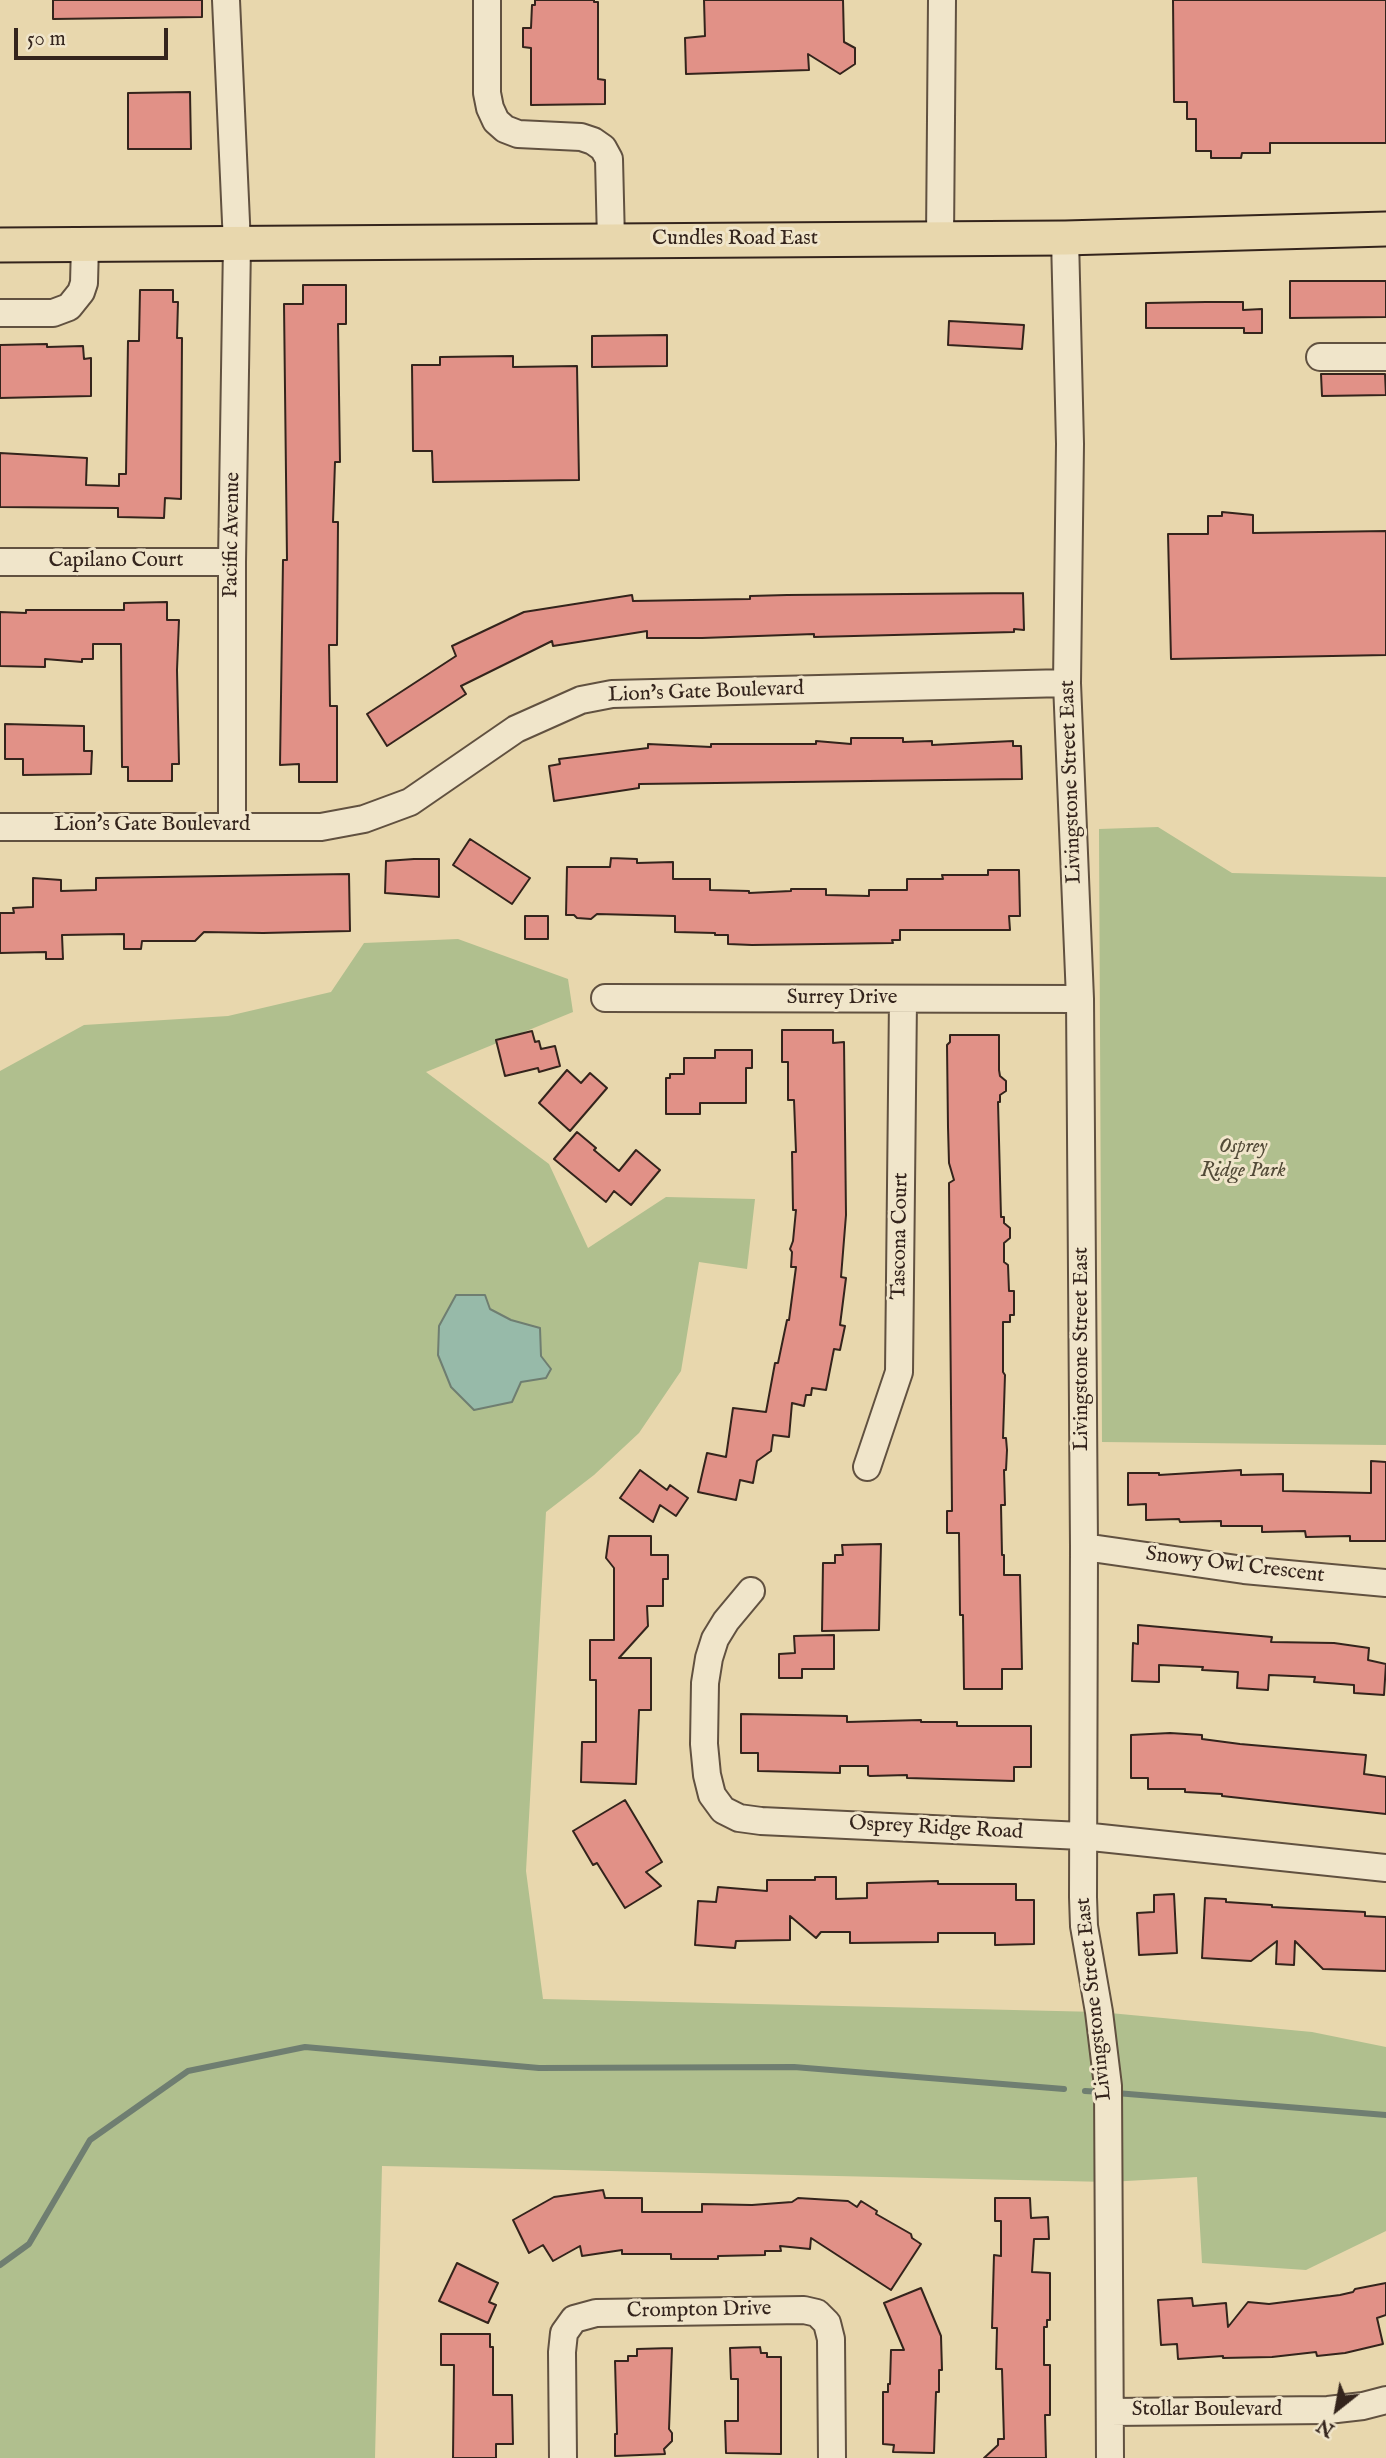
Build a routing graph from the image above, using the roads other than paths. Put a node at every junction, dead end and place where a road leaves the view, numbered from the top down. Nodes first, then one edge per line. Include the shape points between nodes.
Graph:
1 (226, 0) edge
2 (487, 0) edge
3 (943, 0) edge
4 (1386, 229) edge
5 (1065, 238) junction
6 (940, 239) junction
7 (611, 241) junction
8 (237, 244) junction
9 (0, 245) edge
10 (85, 245) junction
11 (0, 313) edge
12 (1386, 356) edge
13 (1320, 358) dead end
14 (0, 562) edge
15 (232, 562) junction
16 (1068, 682) junction
17 (232, 826) junction
18 (0, 827) edge
19 (605, 998) dead end
20 (903, 999) junction
21 (1080, 999) junction
22 (867, 1467) dead end
23 (1084, 1547) junction
24 (1386, 1583) edge
25 (751, 1591) dead end
26 (1082, 1836) junction
27 (1386, 1868) edge
28 (1386, 2400) edge
29 (1110, 2412) junction
30 (563, 2458) edge
31 (832, 2458) edge
32 (1111, 2458) edge

1 - 8 street, Pacific Avenue
2 - 7 street via 487,93 496,121 518,134 581,137 603,148 609,159
3 - 6 street
4 - 5 main road, Cundles Road East
5 - 6 main road, Cundles Road East
5 - 16 street, Livingstone Street East via 1070,444
6 - 7 main road, Cundles Road East
7 - 8 main road, Cundles Road East
8 - 10 main road, Cundles Road East
8 - 15 street, Pacific Avenue
9 - 10 main road, Cundles Road East
10 - 11 street via 83,283 69,307 53,313
12 - 13 street
14 - 15 street, Capilano Court
15 - 17 street, Pacific Avenue
16 - 17 street, Lion's Gate Boulevard via 612,694 581,700 516,729 410,802 364,819 321,827
16 - 21 street, Livingstone Street East
17 - 18 street, Lion's Gate Boulevard
19 - 20 street, Surrey Drive
20 - 21 street, Surrey Drive
20 - 22 street, Tascona Court via 899,1372
21 - 23 street, Livingstone Street East
23 - 24 street, Snowy Owl Crescent via 1244,1570
23 - 26 street, Livingstone Street East
25 - 26 street, Osprey Ridge Road via 715,1639 705,1683 706,1775 723,1810 761,1821
26 - 27 street, Osprey Ridge Road
26 - 29 street, Livingstone Street East via 1084,1926 1108,2086
28 - 29 street, Stollar Boulevard via 1328,2410
29 - 32 street, Livingstone Street East
30 - 31 street, Crompton Drive via 562,2352 564,2333 574,2319 596,2313 804,2310 817,2313 827,2323 831,2339

